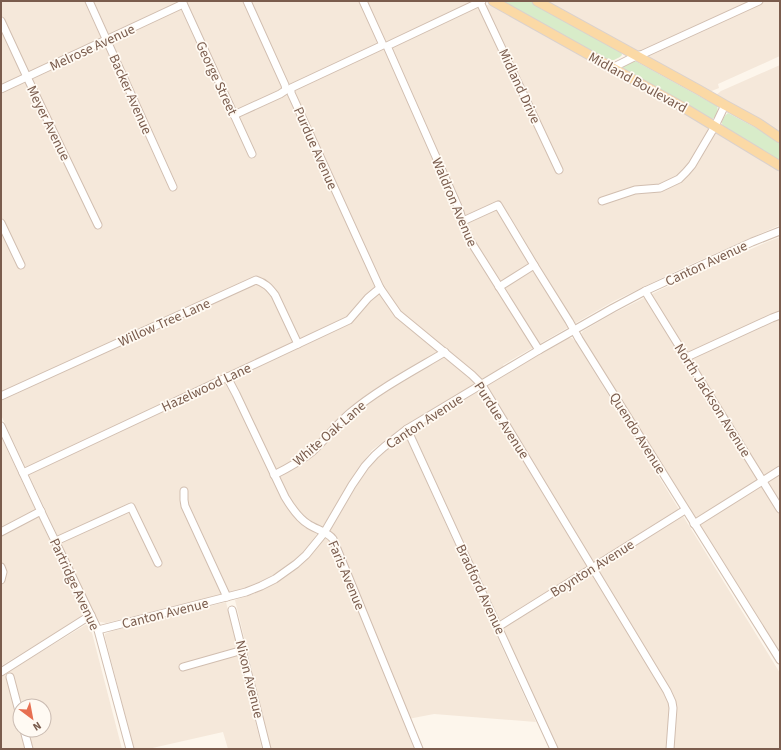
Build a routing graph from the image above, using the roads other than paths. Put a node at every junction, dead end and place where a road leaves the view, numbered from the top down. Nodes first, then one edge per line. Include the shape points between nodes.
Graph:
1 (89, 1) edge
2 (247, 1) edge
3 (363, 1) edge
4 (481, 1) edge
5 (493, 1) edge
6 (537, 1) edge
7 (759, 1) edge
8 (182, 2) edge
9 (1, 21) edge
10 (107, 40) junction
11 (386, 46) junction
12 (636, 56) junction
13 (612, 68) junction
14 (27, 77) junction
15 (1, 89) edge
16 (289, 89) junction
17 (725, 105) junction
18 (234, 116) junction
19 (715, 126) junction
20 (780, 138) edge
21 (252, 154) dead end
22 (780, 166) edge
23 (559, 170) dead end
24 (173, 187) dead end
25 (602, 201) dead end
26 (463, 221) junction
27 (1, 223) edge
28 (98, 225) dead end
29 (780, 231) edge
30 (21, 265) dead end
31 (534, 265) junction
32 (499, 287) junction
33 (380, 288) junction
34 (644, 291) junction
35 (780, 315) edge
36 (574, 330) junction
37 (298, 344) junction
38 (539, 350) junction
39 (445, 352) junction
40 (686, 357) junction
41 (227, 377) junction
42 (482, 385) junction
43 (1, 396) edge
44 (1, 426) edge
45 (407, 429) junction
46 (780, 470) edge
47 (23, 473) junction
48 (274, 475) junction
49 (762, 480) junction
50 (184, 491) dead end
51 (780, 509) edge
52 (685, 510) junction
53 (41, 511) junction
54 (694, 524) junction
55 (1, 532) edge
56 (324, 532) junction
57 (56, 541) junction
58 (158, 563) dead end
59 (1, 567) edge
60 (593, 568) junction
61 (1, 580) edge
62 (227, 597) junction
63 (232, 610) dead end
64 (91, 615) junction
65 (498, 627) junction
66 (98, 630) junction
67 (243, 650) junction
68 (780, 660) edge
69 (183, 667) dead end
70 (1, 672) edge
71 (10, 676) dead end
72 (16, 698) edge
73 (26, 738) edge
74 (29, 749) edge
75 (130, 749) edge
76 (267, 749) edge
77 (419, 749) edge
78 (554, 749) edge
79 (670, 749) edge

1 - 10 street, Backer Avenue
2 - 16 street, Purdue Avenue
3 - 11 street, Waldron Avenue
4 - 11 street
4 - 23 street, Midland Drive
5 - 13 main road, Midland Boulevard
6 - 12 main road, Midland Boulevard
7 - 12 street
8 - 10 street, Melrose Avenue
8 - 18 street, George Street
9 - 14 street, Meyer Avenue
10 - 14 street, Melrose Avenue
10 - 24 street, Backer Avenue
11 - 16 street
11 - 26 street, Waldron Avenue
12 - 13 street
12 - 17 main road, Midland Boulevard
13 - 19 main road, Midland Boulevard
14 - 15 street, Melrose Avenue
14 - 28 street, Meyer Avenue
16 - 18 street
16 - 33 street, Purdue Avenue
17 - 19 street
17 - 20 main road, Midland Boulevard
18 - 21 street, George Street
19 - 22 main road, Midland Boulevard
19 - 25 street via 692,165 679,179 660,188 635,190
26 - 31 street, Quendo Avenue via 498,205
26 - 32 street, Waldron Avenue via 471,242
27 - 30 street
29 - 34 street, Canton Avenue
31 - 32 street
31 - 36 street, Quendo Avenue
32 - 38 street, Waldron Avenue
33 - 37 street, Hazelwood Lane via 349,320
33 - 39 street, Purdue Avenue via 398,314
34 - 36 street, Canton Avenue
34 - 40 street, North Jackson Avenue
35 - 40 street
36 - 38 street, Canton Avenue
36 - 52 street, Quendo Avenue
37 - 41 street, Hazelwood Lane
37 - 43 street, Willow Tree Lane via 275,294 264,283 256,280
38 - 42 street, Canton Avenue
39 - 42 street, Purdue Avenue
39 - 48 street, White Oak Lane via 362,403 298,463
40 - 49 street, North Jackson Avenue
41 - 47 street, Hazelwood Lane
41 - 48 street, Faris Avenue
42 - 45 street, Canton Avenue
42 - 60 street, Purdue Avenue
44 - 47 street, Partridge Avenue
45 - 56 street, Canton Avenue via 365,466
45 - 65 street, Bradford Avenue
46 - 49 street
47 - 53 street, Partridge Avenue
48 - 56 street, Faris Avenue via 300,518
49 - 51 street, North Jackson Avenue
49 - 54 street
50 - 62 street via 185,506
52 - 54 street, Quendo Avenue
52 - 60 street, Boynton Avenue
53 - 55 street
53 - 57 street, Partridge Avenue
54 - 68 street, Quendo Avenue
56 - 62 street, Canton Avenue via 306,555 274,579 246,592
56 - 77 street, Faris Avenue via 333,539
57 - 58 street via 131,507
57 - 64 street, Partridge Avenue
59 - 61 street
60 - 65 street, Boynton Avenue
60 - 79 street, Purdue Avenue via 670,697
62 - 66 street, Canton Avenue
63 - 67 street, Nixon Avenue
64 - 66 street, Partridge Avenue
64 - 70 street
65 - 78 street, Bradford Avenue
66 - 75 street, Partridge Avenue
67 - 69 street
67 - 76 street, Nixon Avenue
71 - 72 street
73 - 74 street

